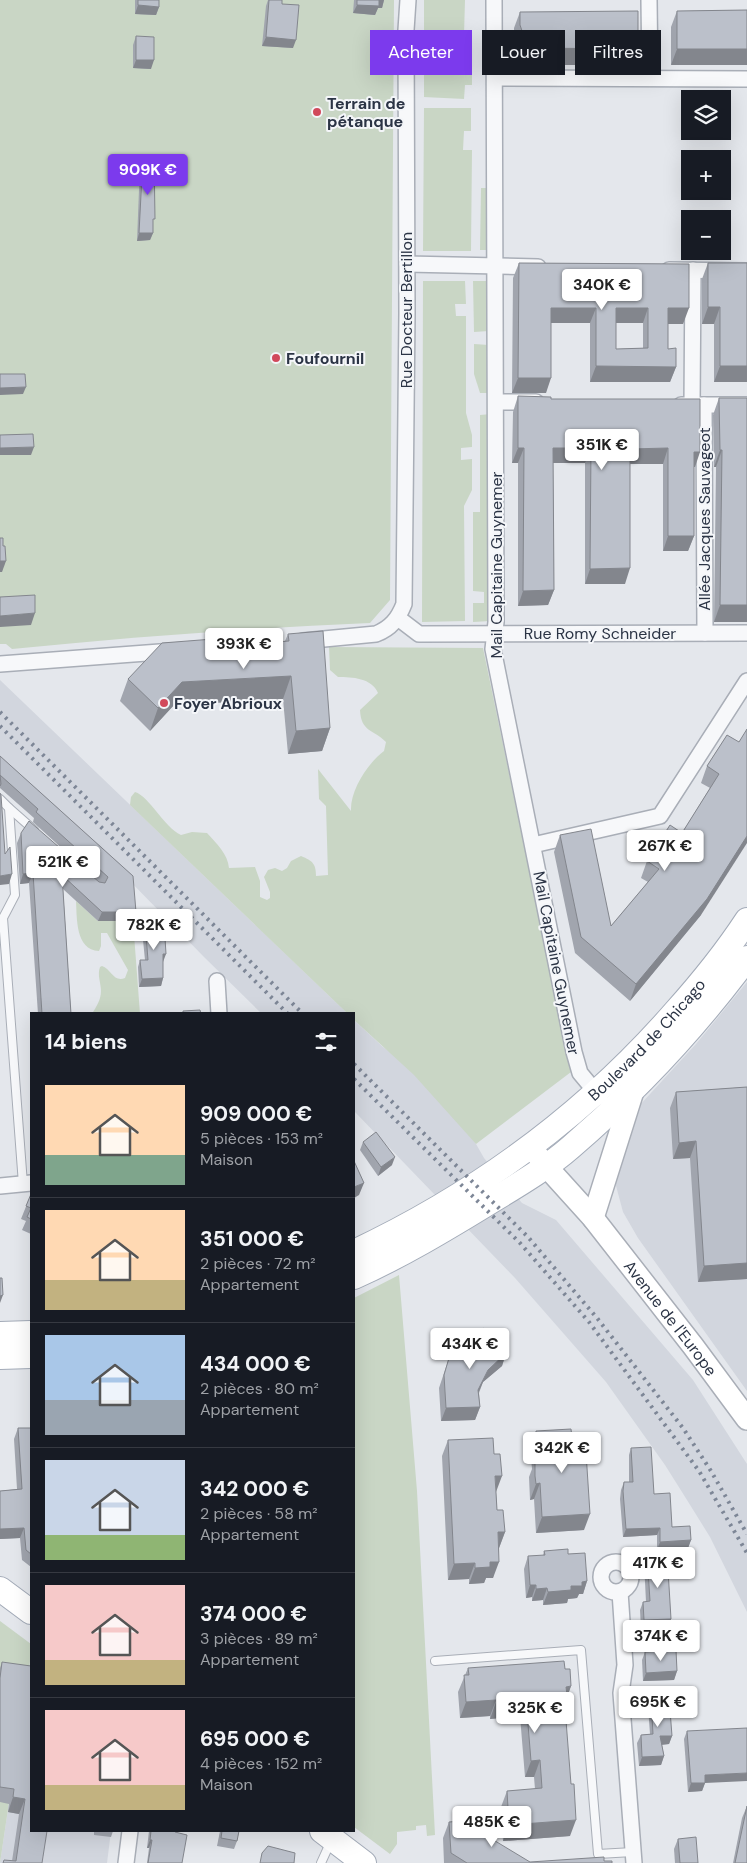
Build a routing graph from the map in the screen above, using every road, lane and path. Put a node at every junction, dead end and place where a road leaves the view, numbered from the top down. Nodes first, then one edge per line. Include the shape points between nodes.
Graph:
1 (408, 0) edge
2 (494, 0) edge
3 (649, 0) edge
4 (495, 78) junction
5 (650, 78) junction
6 (747, 79) edge
7 (407, 264) junction
8 (495, 266) junction
9 (554, 267) edge
10 (653, 269) edge
11 (692, 270) junction
12 (747, 271) edge
13 (496, 402) junction
14 (555, 403) edge
15 (662, 404) edge
16 (698, 405) junction
17 (747, 405) edge
18 (398, 618) junction
19 (704, 633) junction
20 (747, 633) edge
21 (495, 634) junction
22 (289, 642) edge
23 (186, 650) edge
24 (0, 664) edge
25 (747, 681) edge
26 (0, 799) edge
27 (9, 808) junction
28 (44, 838) edge
29 (533, 845) junction
30 (747, 920) edge
31 (747, 958) edge
32 (217, 981) dead end
33 (219, 1012) edge
34 (634, 1088) junction
35 (604, 1101) junction
36 (531, 1147) junction
37 (546, 1166) junction
38 (27, 1184) edge
39 (0, 1186) edge
40 (592, 1218) junction
41 (355, 1251) edge
42 (355, 1276) edge
43 (30, 1333) edge
44 (0, 1334) edge
45 (30, 1356) edge
46 (0, 1358) edge
47 (747, 1419) edge
48 (0, 1589) edge
49 (620, 1592) dead end
50 (30, 1611) edge
51 (435, 1661) dead end
52 (130, 1832) edge
53 (327, 1835) edge
54 (634, 1857) edge
55 (126, 1863) edge
56 (321, 1863) edge
57 (364, 1863) edge

1 - 7 street, Rue Docteur Bertillon
2 - 4 street, Mail Capitaine Guynemer
3 - 5 street
4 - 5 street
4 - 8 street, Mail Capitaine Guynemer
5 - 6 street
7 - 8 street
7 - 18 street, Rue Docteur Bertillon via 405,595
8 - 9 street
8 - 13 street, Mail Capitaine Guynemer
10 - 11 street
11 - 12 street
11 - 16 street, Allée Jacques Sauvageot
13 - 14 street
13 - 21 street, Mail Capitaine Guynemer
15 - 16 street
16 - 17 street
16 - 19 street, Allée Jacques Sauvageot
18 - 21 street, Rue Romy Schneider via 419,634
18 - 22 street via 386,630 376,634
19 - 20 street, Rue Romy Schneider
19 - 21 street, Rue Romy Schneider
21 - 29 street, Mail Capitaine Guynemer via 493,649
23 - 24 street
25 - 29 street via 660,816
26 - 27 lane
27 - 28 lane
27 - 38 lane via 15,895 3,918
29 - 35 street, Mail Capitaine Guynemer via 574,1052 580,1073
30 - 35 main road, Boulevard de Chicago via 696,989 642,1049
31 - 34 main road, Boulevard de Chicago via 698,1020
32 - 33 street
34 - 35 main road, Boulevard de Chicago
34 - 40 main road
35 - 36 main road, Boulevard de Chicago
35 - 37 main road, Boulevard de Chicago via 571,1147
36 - 37 main road, Avenue de l'Europe
36 - 41 main road, Boulevard de Chicago via 433,1212
37 - 40 main road, Avenue de l'Europe
37 - 42 main road, Boulevard de Chicago via 439,1234
38 - 39 street
40 - 47 main road, Avenue de l'Europe
43 - 44 main road
45 - 46 main road
48 - 50 main road
49 - 54 street via 625,1664 621,1693
51 - 54 lane via 581,1650 598,1854
52 - 55 street
53 - 56 lane
53 - 57 main road

